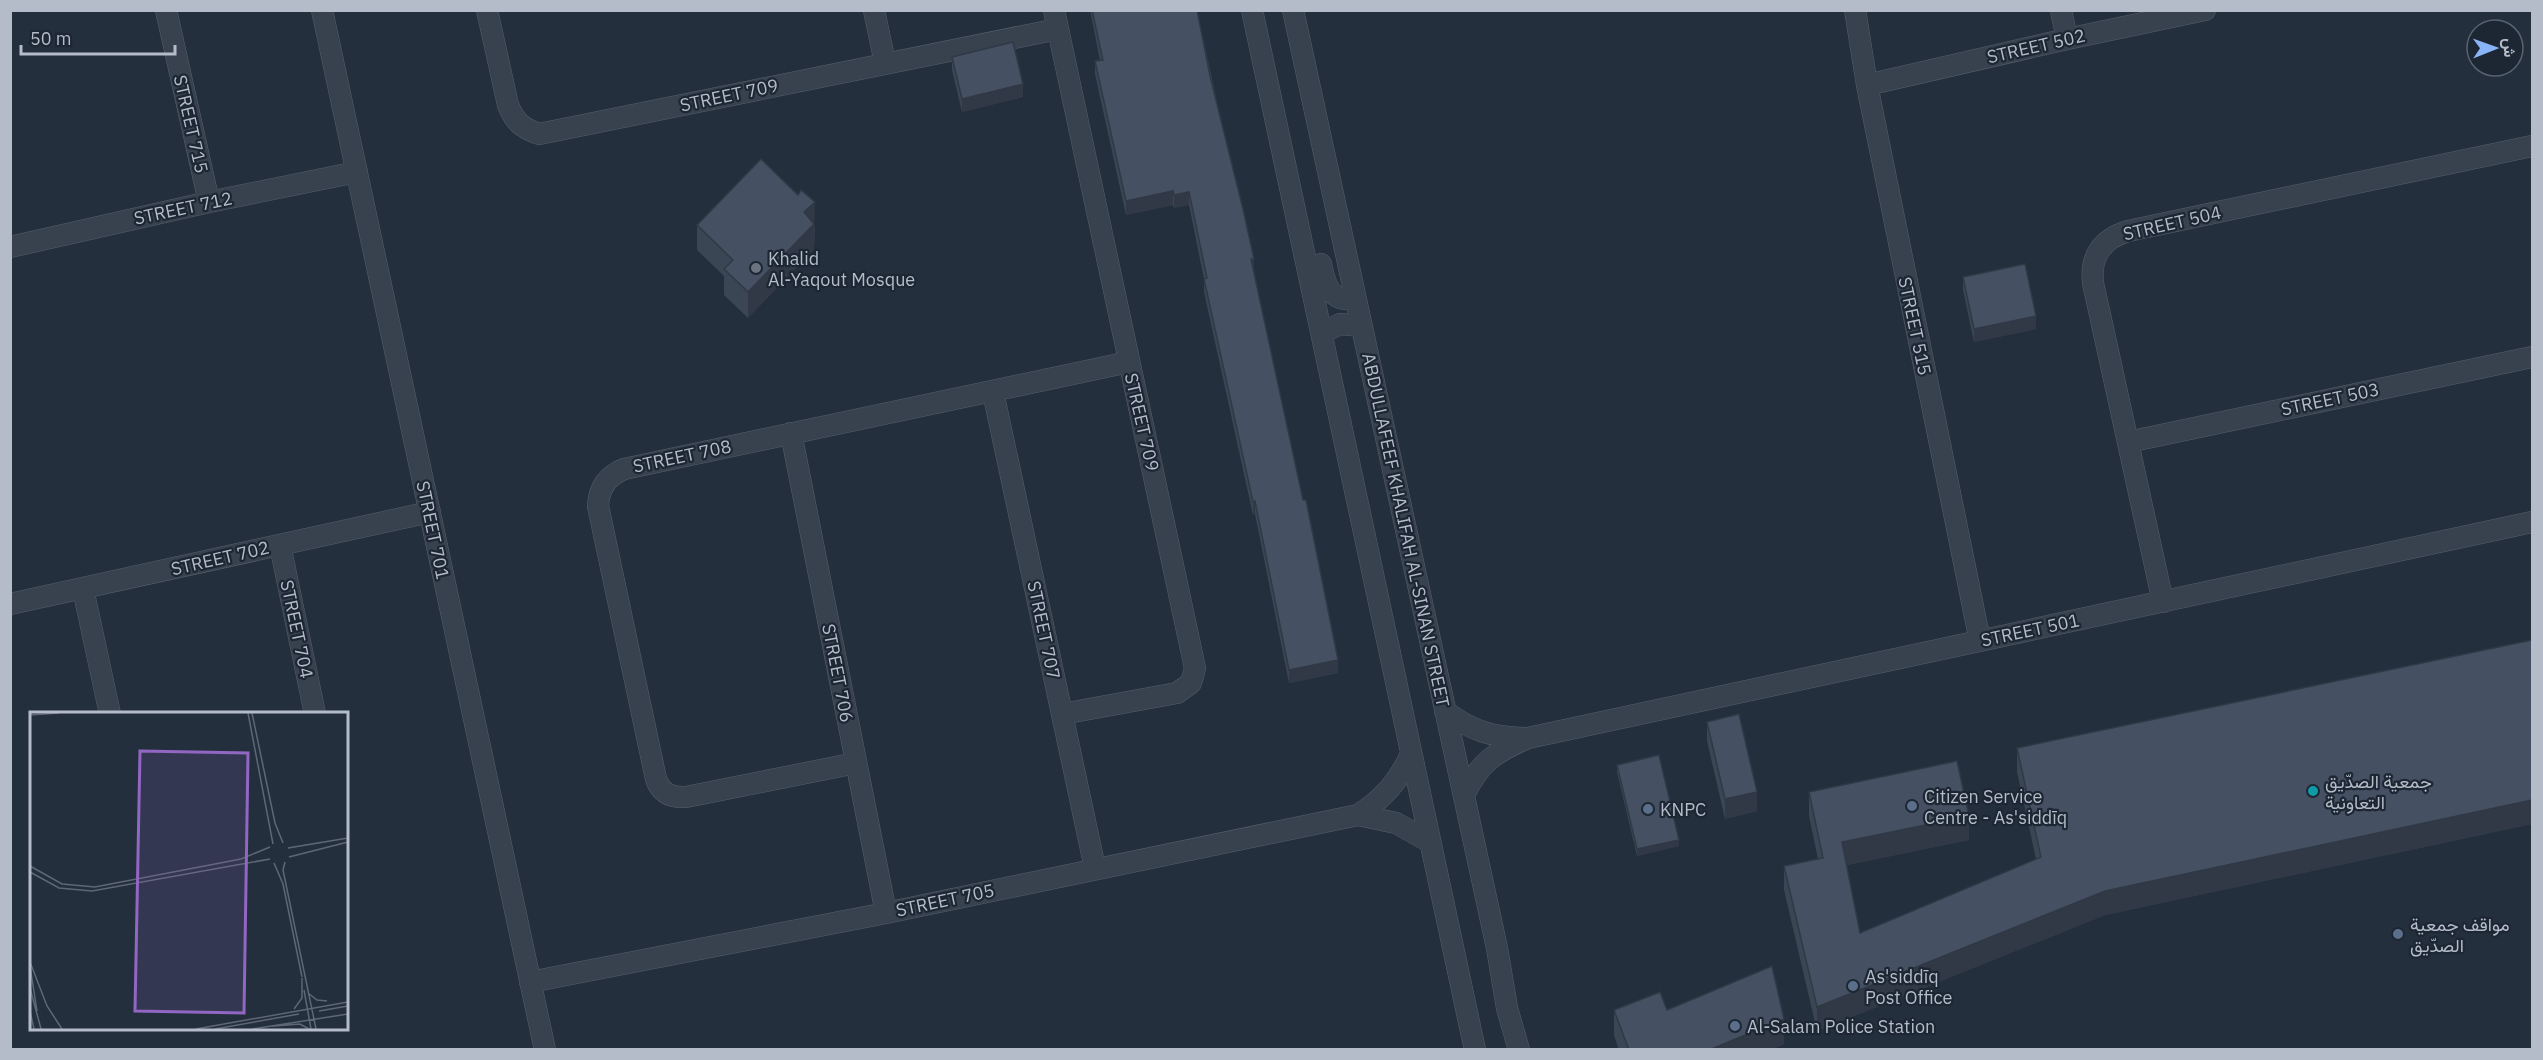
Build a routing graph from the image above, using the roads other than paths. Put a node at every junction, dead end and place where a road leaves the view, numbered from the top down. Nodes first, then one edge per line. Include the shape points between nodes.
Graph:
1 (166, 10) edge
2 (322, 10) edge
3 (487, 10) edge
4 (874, 10) edge
5 (1252, 10) edge
6 (1293, 10) edge
7 (1855, 10) edge
8 (2061, 10) edge
9 (2205, 10) edge
10 (1056, 20) edge
11 (2067, 39) junction
12 (885, 63) junction
13 (1867, 85) junction
14 (1279, 133) junction
15 (2532, 146) edge
16 (357, 172) junction
17 (209, 202) junction
18 (10, 247) edge
19 (1355, 299) junction
20 (1361, 326) junction
21 (1322, 333) junction
22 (2532, 357) edge
23 (1129, 362) junction
24 (993, 392) junction
25 (791, 433) junction
26 (2128, 442) junction
27 (429, 512) junction
28 (2532, 522) edge
29 (280, 545) junction
30 (83, 589) junction
31 (2163, 602) junction
32 (10, 603) edge
33 (1980, 641) junction
34 (1445, 711) junction
35 (110, 712) edge
36 (315, 712) edge
37 (1062, 714) junction
38 (1528, 738) junction
39 (1411, 754) junction
40 (856, 763) junction
41 (1464, 795) junction
42 (1358, 815) junction
43 (1430, 842) junction
44 (1095, 868) junction
45 (886, 913) junction
46 (530, 982) junction
47 (545, 1050) edge
48 (1475, 1050) edge
49 (1519, 1050) edge

1 - 17 street, STREET 715
2 - 16 street, STREET 701
3 - 12 street, STREET 709 via 511,112 525,129 539,134
4 - 12 street
5 - 14 street
6 - 19 street, ABDULLAFEEF KHALIFAH AL-SINAN STREET
7 - 13 street, STREET 515
8 - 11 street
9 - 11 street, STREET 502
10 - 12 street, STREET 709
10 - 23 street, STREET 709
11 - 13 street, STREET 502
13 - 33 street, STREET 515
14 - 19 street via 1303,182 1326,287 1335,297
14 - 21 street
15 - 26 street, STREET 504 via 2128,231 2106,241 2093,260 2093,283
16 - 17 street, STREET 712
16 - 27 street, STREET 701
17 - 18 street, STREET 712
19 - 20 street, ABDULLAFEEF KHALIFAH AL-SINAN STREET
20 - 21 street via 1340,324
20 - 34 street, ABDULLAFEEF KHALIFAH AL-SINAN STREET
21 - 39 street
22 - 26 street, STREET 503
23 - 24 street, STREET 708
23 - 37 street, STREET 709 via 1195,660 1194,676 1177,693
24 - 25 street, STREET 708
24 - 37 street, STREET 707
25 - 40 street, STREET 706
25 - 40 street, STREET 708 via 617,472 601,490 600,514 656,779 662,790 673,797 686,797
26 - 31 street, STREET 504
27 - 29 street, STREET 702
27 - 46 street, STREET 701
28 - 31 street, STREET 501
29 - 30 street, STREET 702
29 - 36 street, STREET 704
30 - 32 street, STREET 702
30 - 35 street
31 - 33 street, STREET 501
33 - 38 street, STREET 501
34 - 38 street, STREET 501 via 1482,733
34 - 41 street, ABDULLAFEEF KHALIFAH AL-SINAN STREET
37 - 44 street, STREET 707
38 - 41 street, STREET 501 via 1499,751 1483,764
39 - 42 street, STREET 705 via 1390,789
39 - 43 street
40 - 45 street, STREET 706
41 - 49 street, ABDULLAFEEF KHALIFAH AL-SINAN STREET
42 - 43 street, STREET 705 via 1396,822
42 - 44 street, STREET 705
43 - 48 street
44 - 45 street, STREET 705
45 - 46 street, STREET 705
46 - 47 street, STREET 701

